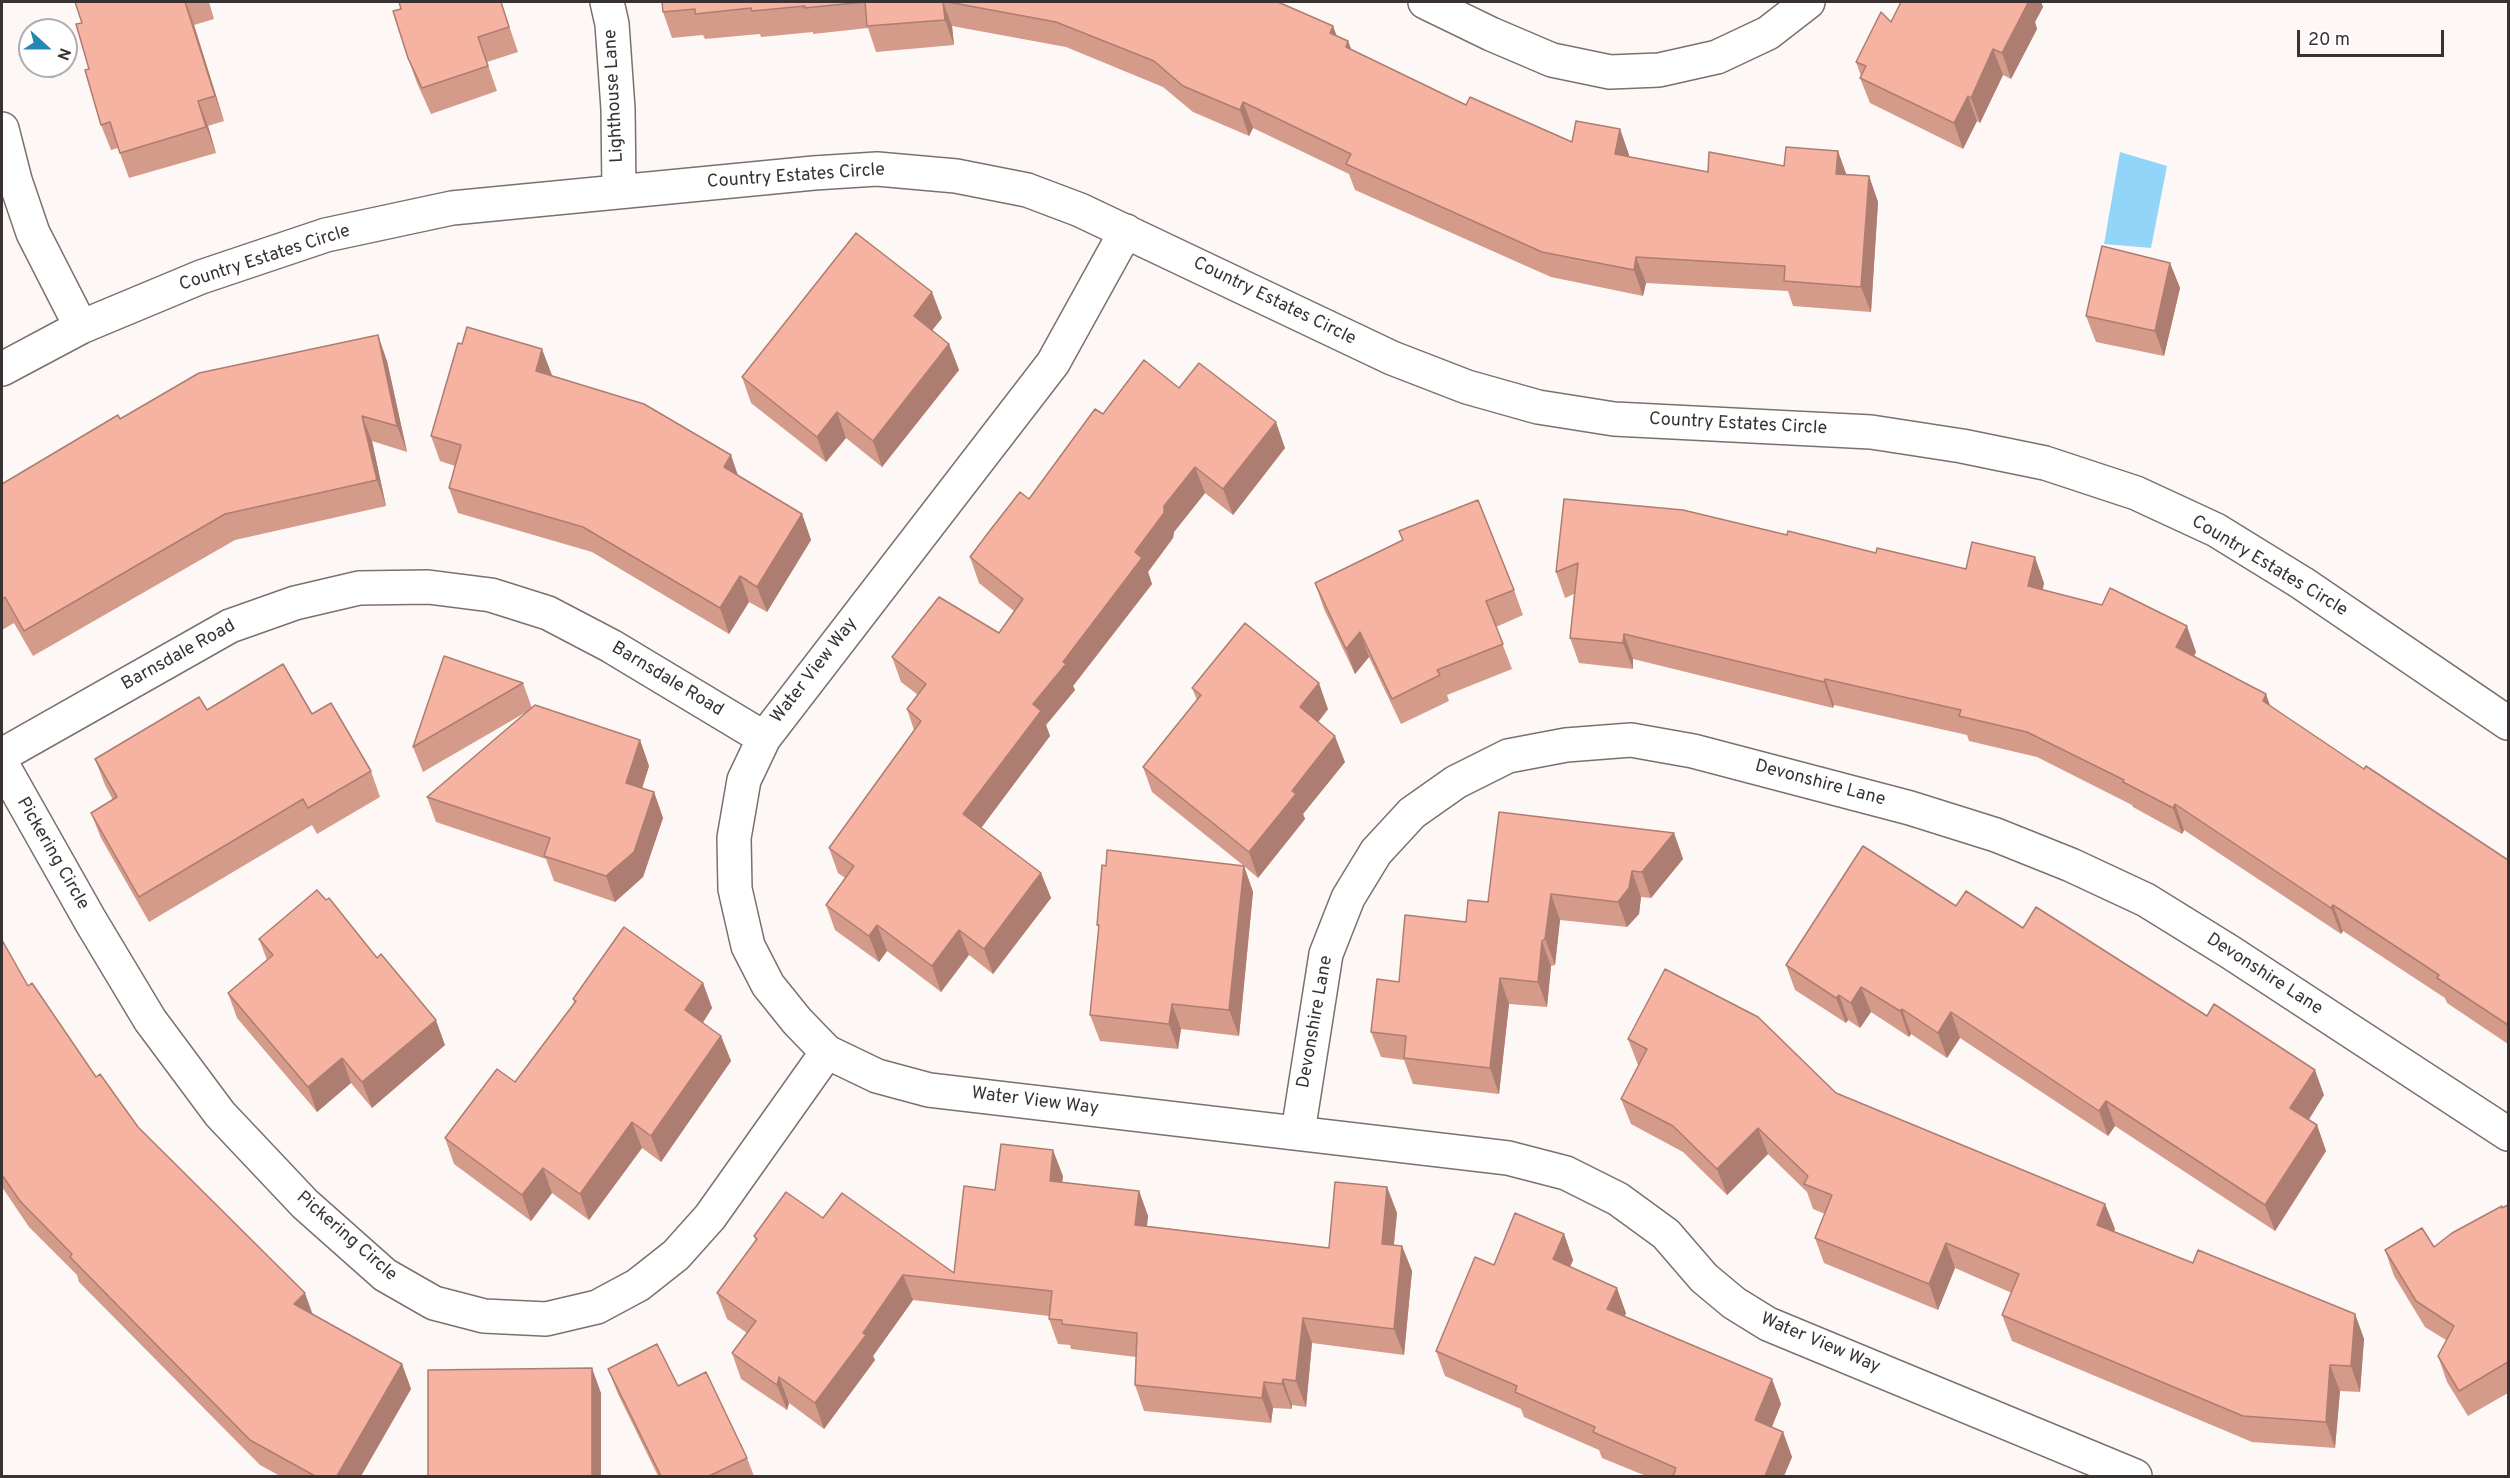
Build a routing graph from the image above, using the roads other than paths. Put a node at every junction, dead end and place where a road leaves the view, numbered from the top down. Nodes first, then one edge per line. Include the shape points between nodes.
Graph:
1 (607, 2) edge
2 (1425, 2) edge
3 (1808, 2) edge
4 (2, 129) edge
5 (620, 191) junction
6 (1126, 231) junction
7 (81, 327) junction
8 (2, 369) edge
9 (2508, 723) edge
10 (764, 738) junction
11 (2, 755) edge
12 (2, 764) edge
13 (827, 1052) junction
14 (1298, 1132) junction
15 (2508, 1134) edge
16 (2135, 1476) edge

1 - 5 street, Lighthouse Lane via 612,24
2 - 3 street via 1552,60 1610,72 1659,70 1717,57 1768,33
4 - 7 street via 33,233
5 - 6 street, Country Estates Circle via 878,169 956,176 1027,190
5 - 7 street, Country Estates Circle via 452,207 326,235 201,277
6 - 9 street, Country Estates Circle via 1392,358 1467,387 1538,406 1614,419 1871,432 2045,463 2136,493 2216,530
6 - 10 street, Water View Way via 1053,363
7 - 8 street, Country Estates Circle
10 - 11 street, Barnsdale Road via 548,613 491,595 428,586 359,588 295,603 230,626
10 - 13 street, Water View Way via 744,780 734,838 735,889 748,946 768,985
12 - 13 street, Pickering Circle via 150,1020 220,1114 305,1204 385,1275 434,1303 484,1316 546,1319 597,1307 638,1285 676,1255 710,1216
13 - 14 street, Water View Way via 877,1076 929,1090
14 - 15 street, Devonshire Lane via 1326,954 1348,898 1376,852 1412,813 1456,782 1508,756 1566,745 1631,740 1694,751 1910,808 1996,835 2071,865 2146,900
14 - 16 street, Water View Way via 1508,1158 1566,1173 1618,1199 1666,1234 1704,1278 1768,1324

